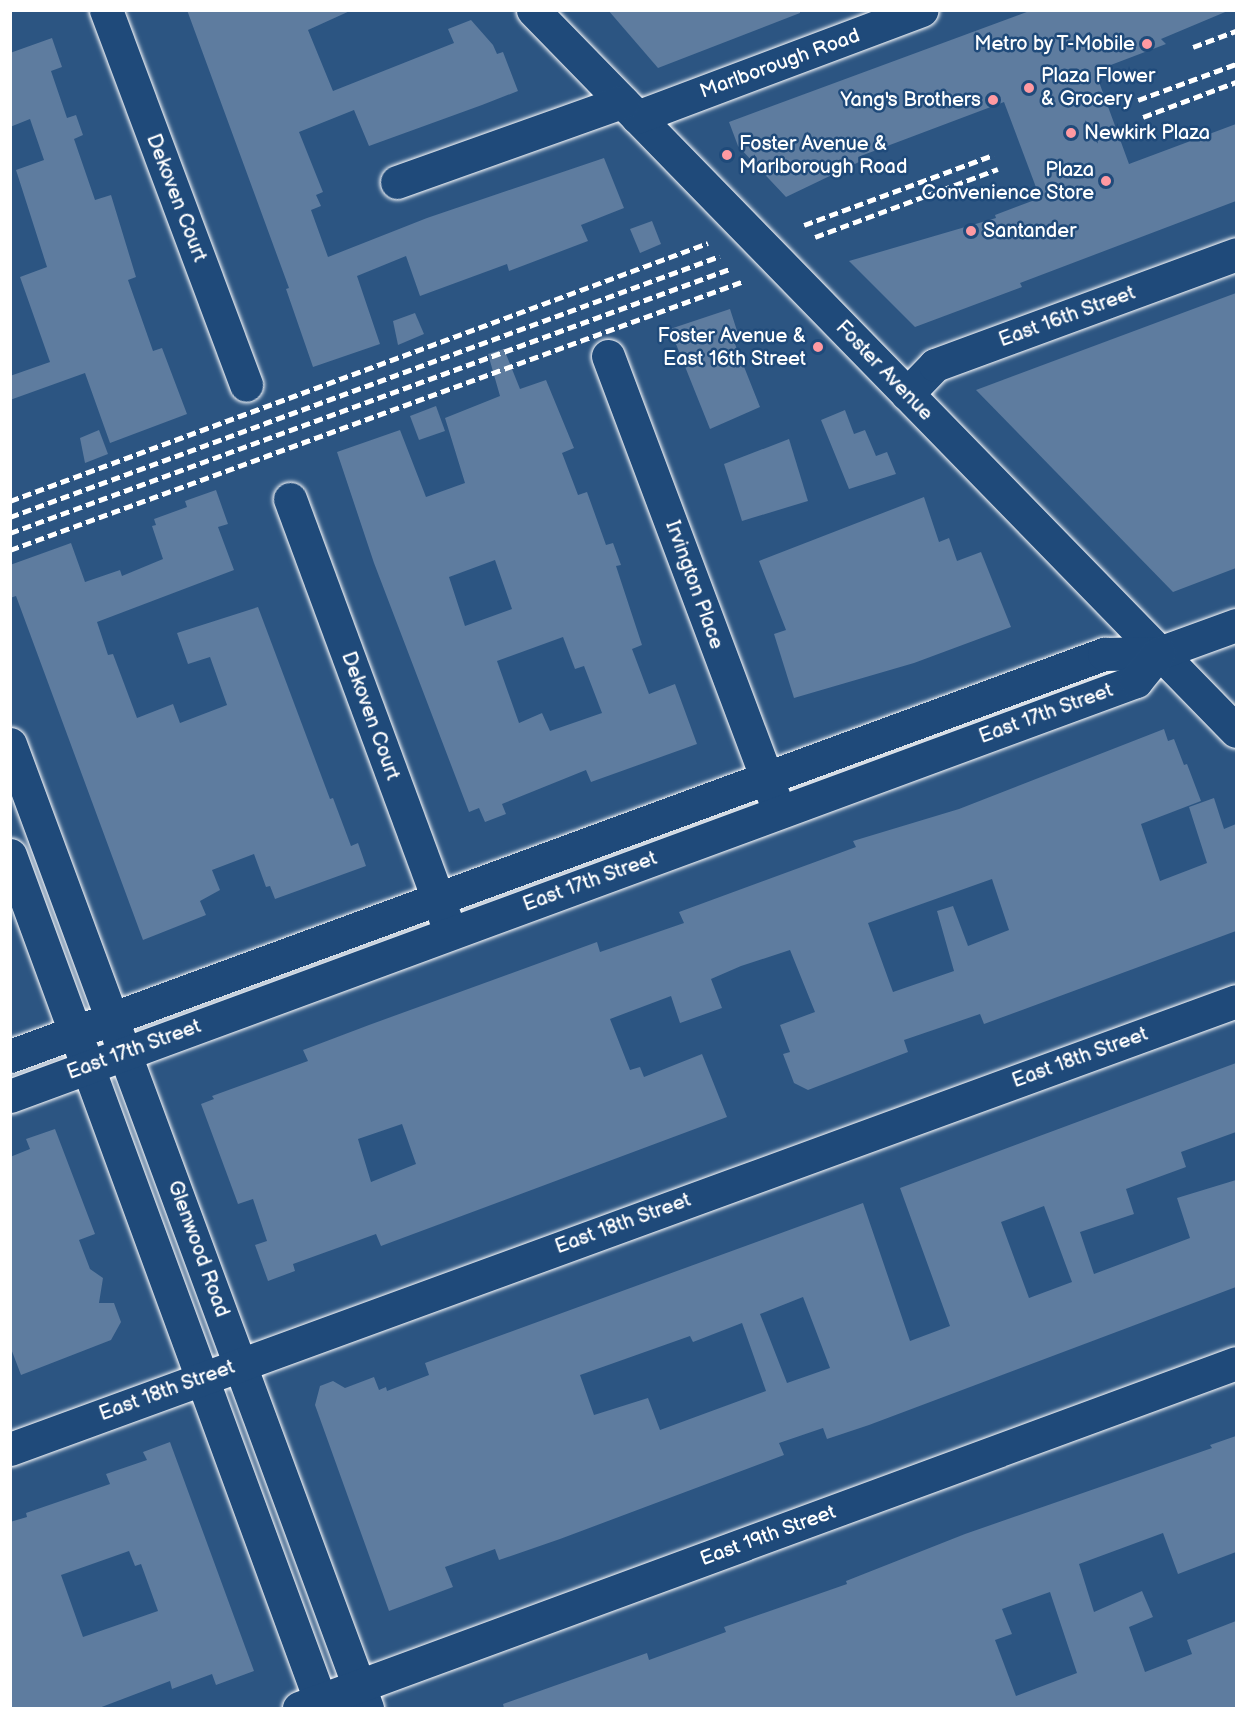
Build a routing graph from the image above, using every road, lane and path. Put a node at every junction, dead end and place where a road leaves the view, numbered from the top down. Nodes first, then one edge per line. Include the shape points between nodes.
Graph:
1 (106, 10) edge
2 (533, 10) edge
3 (922, 10) edge
4 (629, 109) junction
5 (398, 182) dead end
6 (1236, 254) edge
7 (608, 356) dead end
8 (246, 385) dead end
9 (907, 394) junction
10 (290, 499) dead end
11 (1236, 625) edge
12 (1159, 653) junction
13 (1236, 731) edge
14 (10, 744) edge
15 (766, 778) junction
16 (19, 793) edge
17 (779, 813) junction
18 (10, 855) edge
19 (437, 899) junction
20 (450, 933) junction
21 (1236, 1001) edge
22 (113, 1019) junction
23 (77, 1032) junction
24 (126, 1053) junction
25 (10, 1056) edge
26 (89, 1067) junction
27 (10, 1096) edge
28 (1236, 1363) edge
29 (240, 1364) junction
30 (203, 1378) junction
31 (10, 1449) edge
32 (363, 1697) edge
33 (314, 1706) edge

1 - 8 street, Dekoven Court
2 - 4 street, Foster Avenue
3 - 4 street, Marlborough Road
4 - 5 street, Marlborough Road
4 - 9 street, Foster Avenue
6 - 9 street, East 16th Street via 936,365
7 - 15 street, Irvington Place
9 - 12 street, Foster Avenue
10 - 19 street, Dekoven Court
11 - 12 street, East 17th Street
12 - 13 street, Foster Avenue
12 - 15 street, East 17th Street via 1104,654
12 - 17 street, East 17th Street via 1136,681
14 - 16 street, Glenwood Road
15 - 17 street, Irvington Place
15 - 19 street, East 17th Street
16 - 22 street, Glenwood Road
17 - 20 street, East 17th Street
18 - 23 street, Glenwood Road
19 - 20 street, Dekoven Court
19 - 22 street, East 17th Street
20 - 24 street, East 17th Street
21 - 29 street, East 18th Street
22 - 23 street, East 17th Street
22 - 24 street, Glenwood Road
23 - 25 street, East 17th Street
23 - 26 street, Glenwood Road
24 - 26 street, East 17th Street
24 - 29 street, Glenwood Road
26 - 27 street, East 17th Street
26 - 30 street, Glenwood Road
28 - 32 street, East 19th Street
29 - 30 street, East 18th Street
29 - 32 street, Glenwood Road
30 - 31 street, East 18th Street
30 - 33 street, Glenwood Road
32 - 33 street, East 19th Street

